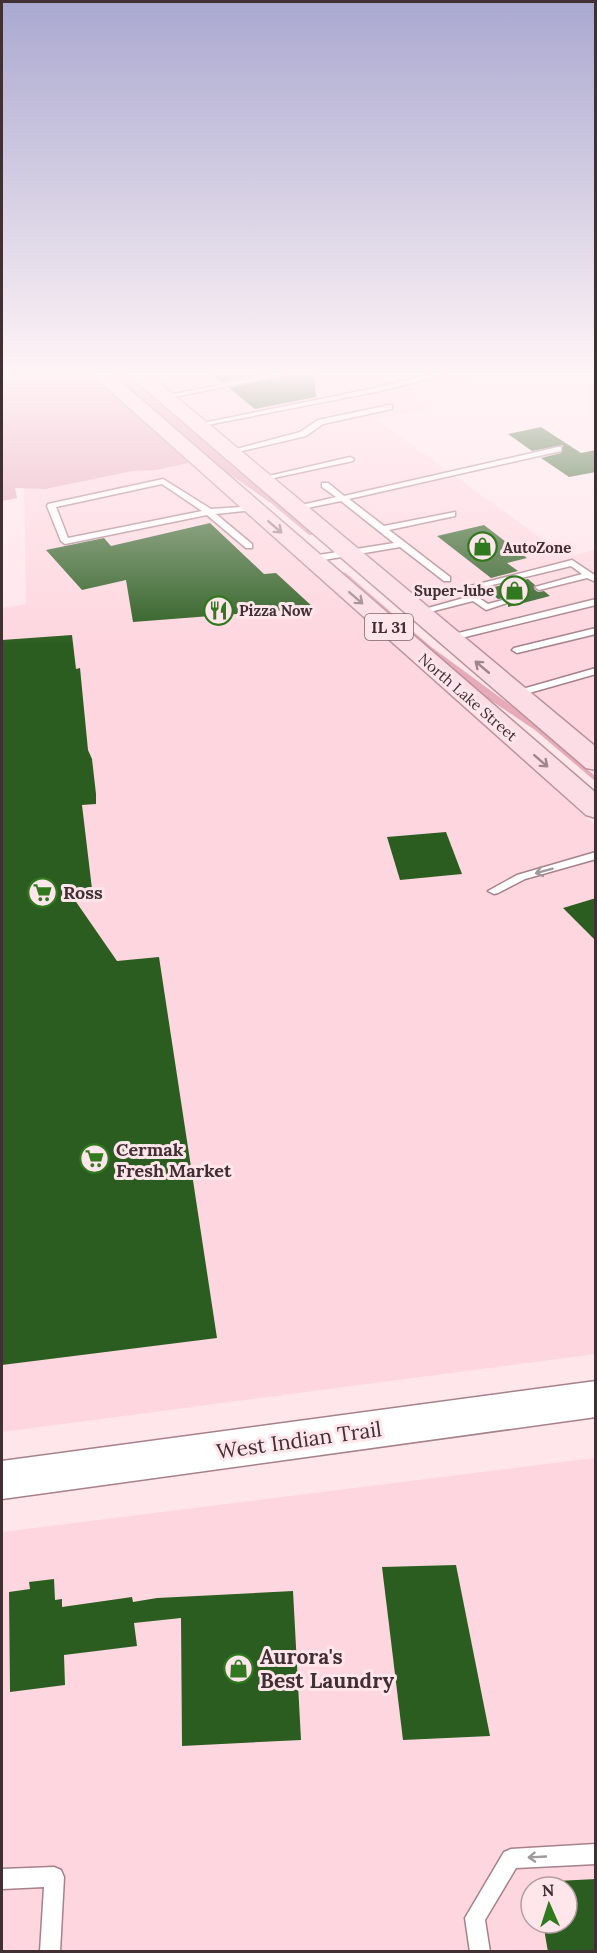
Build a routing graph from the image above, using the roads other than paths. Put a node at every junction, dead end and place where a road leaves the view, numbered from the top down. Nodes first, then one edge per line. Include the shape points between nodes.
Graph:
1 (201, 462) edge
2 (241, 462) edge
3 (336, 462) edge
4 (502, 462) edge
5 (260, 479) junction
6 (325, 485) dead end
7 (344, 499) junction
8 (253, 508) junction
9 (296, 509) junction
10 (209, 512) junction
11 (452, 514) dead end
12 (382, 529) junction
13 (402, 544) junction
14 (249, 546) dead end
15 (348, 553) junction
16 (312, 559) junction
17 (593, 578) edge
18 (447, 579) dead end
19 (543, 590) dead end
20 (477, 600) junction
21 (500, 600) dead end
22 (596, 602) edge
23 (418, 612) junction
24 (596, 631) edge
25 (449, 638) junction
26 (517, 650) dead end
27 (596, 671) edge
28 (515, 694) junction
29 (596, 762) edge
30 (596, 809) edge
31 (596, 855) edge
32 (494, 891) dead end
33 (596, 1399) edge
34 (2, 1480) edge
35 (596, 1854) edge
36 (2, 1879) edge
37 (50, 1952) edge
38 (480, 1952) edge

1 - 8 main road, North Lake Street / IL 31
2 - 5 main road, North Lake Street
3 - 5 lane
4 - 7 lane
5 - 9 main road, North Lake Street
6 - 7 lane
7 - 9 lane
7 - 12 lane
8 - 10 lane
8 -> 16 main road, North Lake Street / IL 31
9 - 15 main road, North Lake Street
10 - 10 lane via 163,482 51,506 65,541
10 - 14 lane
11 - 12 lane
12 - 13 lane
13 - 15 lane
13 - 18 lane
15 - 16 lane
15 - 23 main road, North Lake Street
16 -> 30 main road, North Lake Street / IL 31
17 - 19 lane
17 - 20 lane via 572,563 463,589
20 - 21 lane via 486,607
20 - 23 lane
22 - 25 lane
23 - 25 main road, North Lake Street
24 - 26 lane
28 -> 25 main road, North Lake Street
27 - 28 lane
28 - 29 main road, North Lake Street
31 -> 32 lane via 521,877
33 - 34 main road, West Indian Trail
35 -> 38 lane via 511,1859 475,1918
36 - 37 lane via 54,1877

